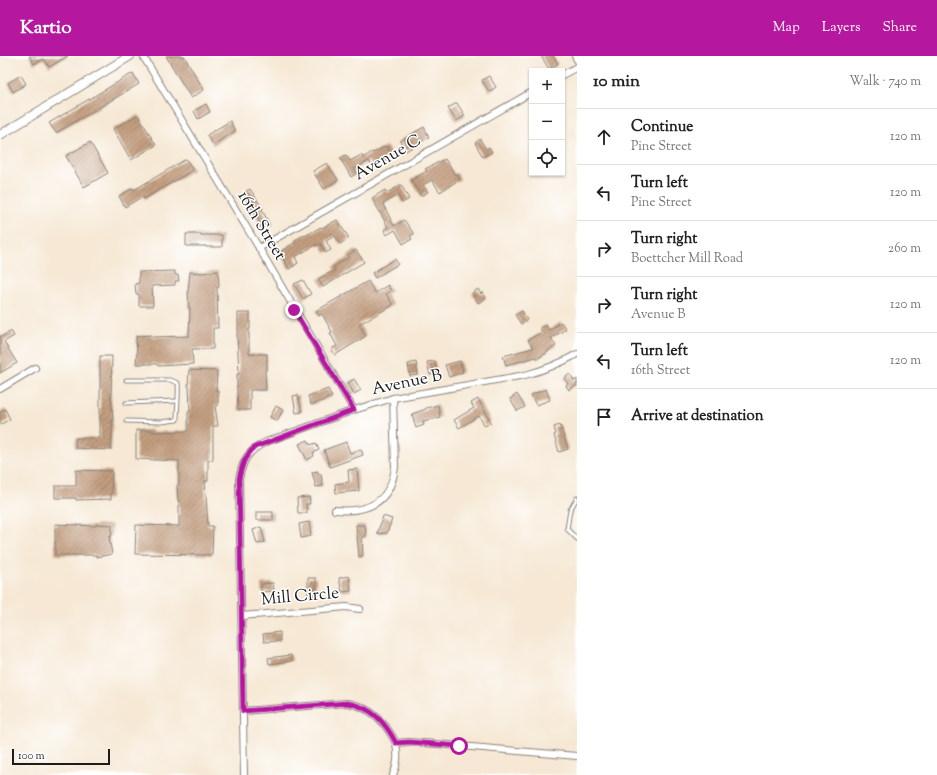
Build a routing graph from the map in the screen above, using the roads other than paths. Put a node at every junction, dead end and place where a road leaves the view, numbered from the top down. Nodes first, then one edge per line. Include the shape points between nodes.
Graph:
1 (130, 56) edge
2 (143, 56) edge
3 (575, 56) edge
4 (577, 60) edge
5 (577, 67) edge
6 (565, 73) edge
7 (529, 94) edge
8 (0, 135) edge
9 (259, 248) junction
10 (577, 354) edge
11 (35, 368) dead end
12 (126, 380) dead end
13 (0, 389) edge
14 (393, 398) junction
15 (177, 401) junction
16 (126, 402) dead end
17 (354, 410) junction
18 (126, 421) dead end
19 (577, 498) edge
20 (335, 510) dead end
21 (577, 539) edge
22 (360, 609) dead end
23 (242, 616) junction
24 (243, 711) junction
25 (396, 743) junction
26 (577, 756) edge
27 (244, 775) edge
28 (393, 775) edge

1 - 8 street
2 - 9 street, 16th Street
3 - 4 street
5 - 6 street
7 - 9 street, Avenue C
9 - 17 street, 16th Street
10 - 14 street, Avenue B via 562,363 525,375
11 - 13 street
12 - 15 lane via 170,380 178,383
14 - 17 street, Avenue B
14 - 20 street via 395,467 390,487 381,498 367,508 356,511
15 - 16 lane
15 - 18 lane via 176,420
17 - 23 street, Avenue B via 266,442 248,454 239,479
19 - 21 lane via 570,510 567,529
22 - 23 street, Mill Circle via 346,607
23 - 24 street
24 - 25 street via 347,703 359,705 381,721
24 - 27 street
25 - 26 street
25 - 28 street via 398,756

